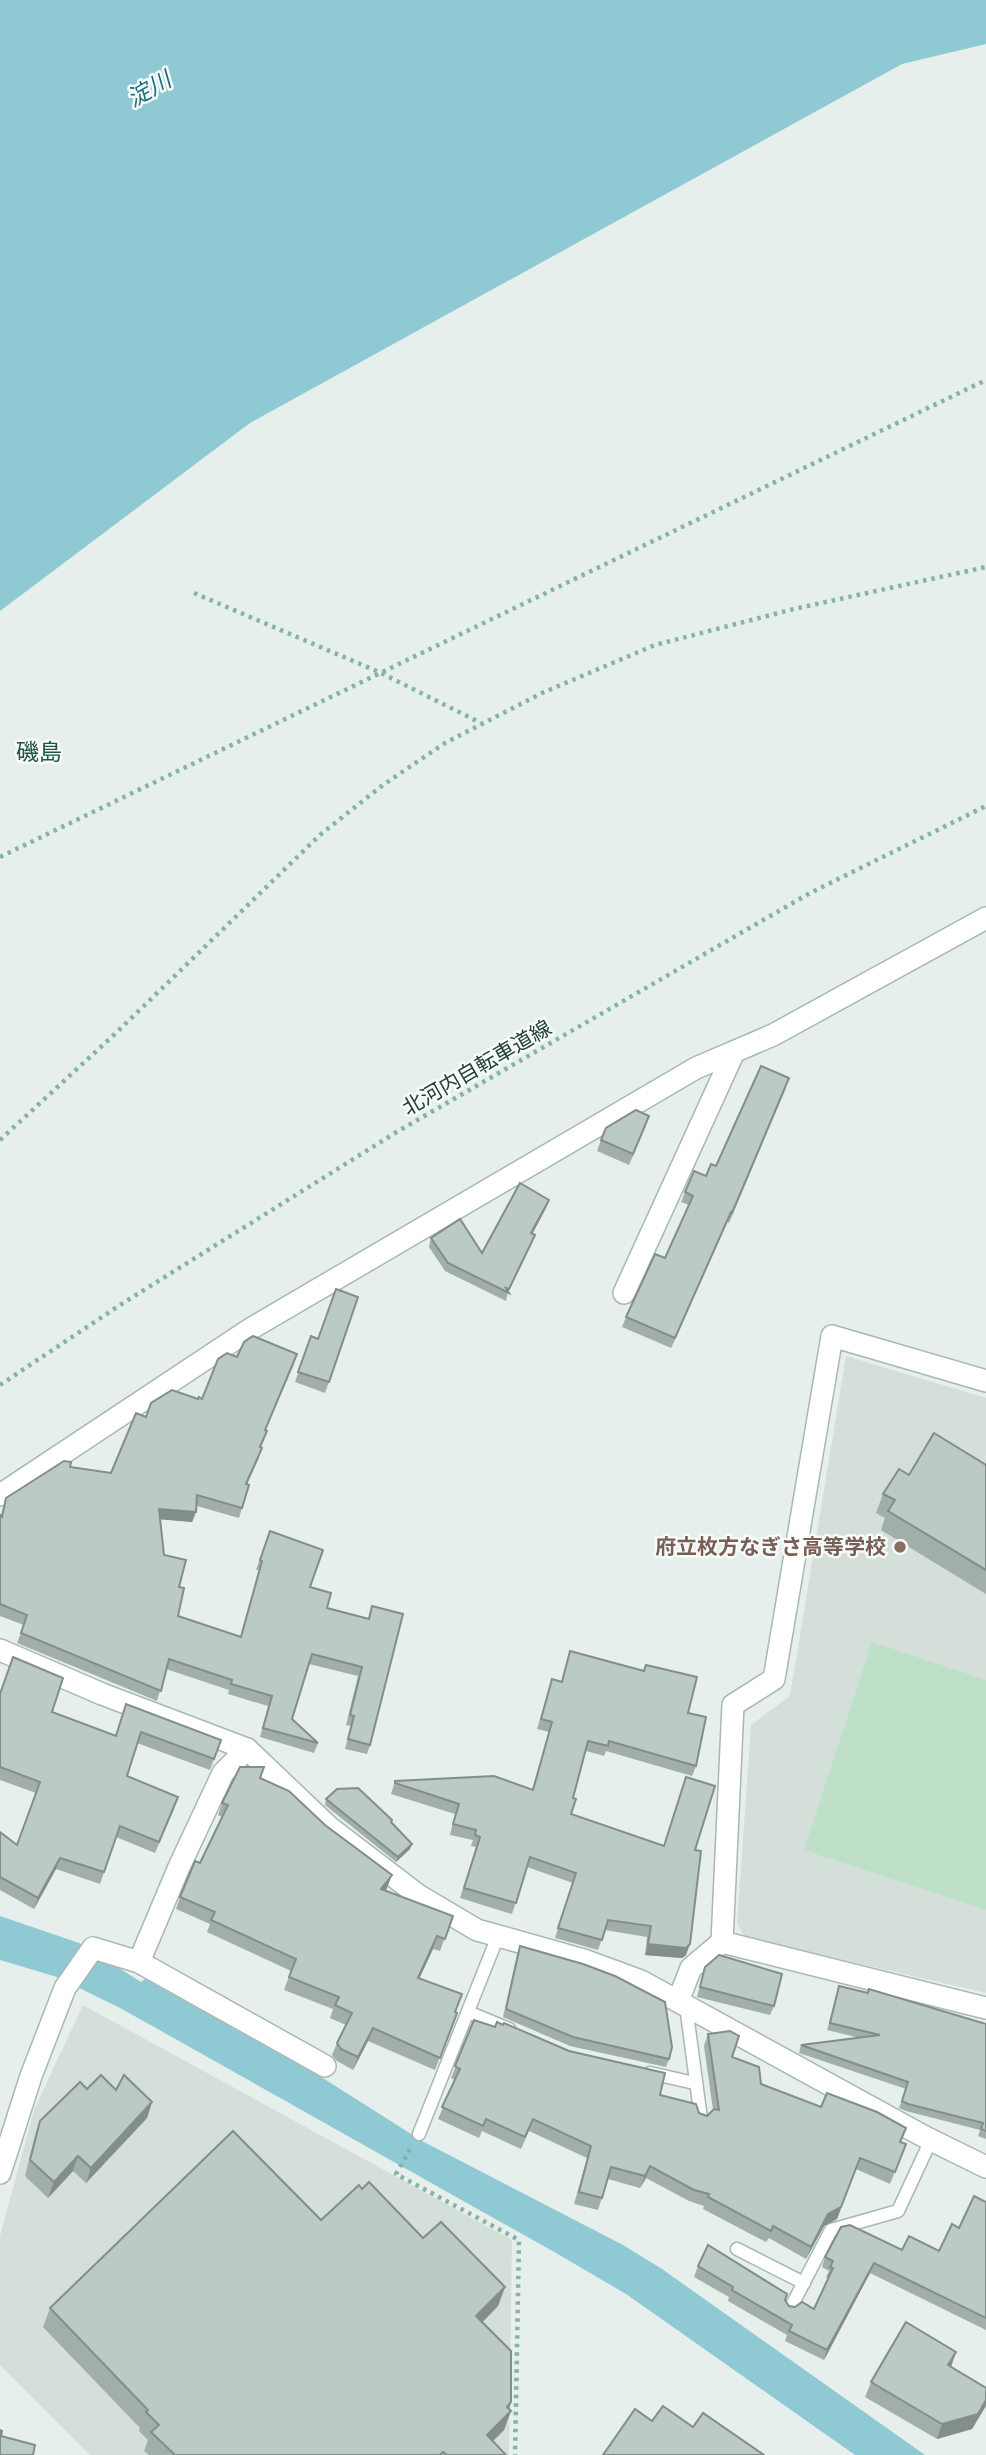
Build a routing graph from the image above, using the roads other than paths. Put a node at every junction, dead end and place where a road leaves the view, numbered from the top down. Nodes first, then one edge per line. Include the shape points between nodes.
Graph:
1 (986, 918) edge
2 (734, 1052) junction
3 (624, 1293) dead end
4 (986, 1381) edge
5 (0, 1495) edge
6 (0, 1650) edge
7 (247, 1749) junction
8 (498, 1936) junction
9 (722, 1942) junction
10 (139, 1962) junction
11 (682, 2004) junction
12 (986, 2008) edge
13 (468, 2012) junction
14 (517, 2033) edge
15 (325, 2066) dead end
16 (640, 2071) edge
17 (696, 2082) junction
18 (701, 2119) edge
19 (419, 2134) road end
20 (931, 2140) junction
21 (986, 2167) edge
22 (0, 2173) edge
23 (737, 2249) dead end
24 (804, 2283) junction
25 (790, 2309) edge

1 - 2 street
2 - 3 street
2 - 5 street via 696,1069 252,1328
4 - 9 street via 832,1336 775,1679 733,1705
6 - 7 street
7 - 8 street via 329,1826 418,1895 477,1930
7 - 10 street via 223,1773
8 - 11 street via 618,1972
8 - 13 lane
9 - 11 street via 691,1968
9 - 12 street
10 - 15 street
10 - 22 street via 93,1948 65,1988
11 - 17 lane
11 - 20 street
13 - 14 lane
13 - 19 lane
16 - 17 lane
17 - 18 lane
20 - 21 street
20 - 24 lane via 898,2211 831,2230
23 - 24 lane
24 - 25 lane

